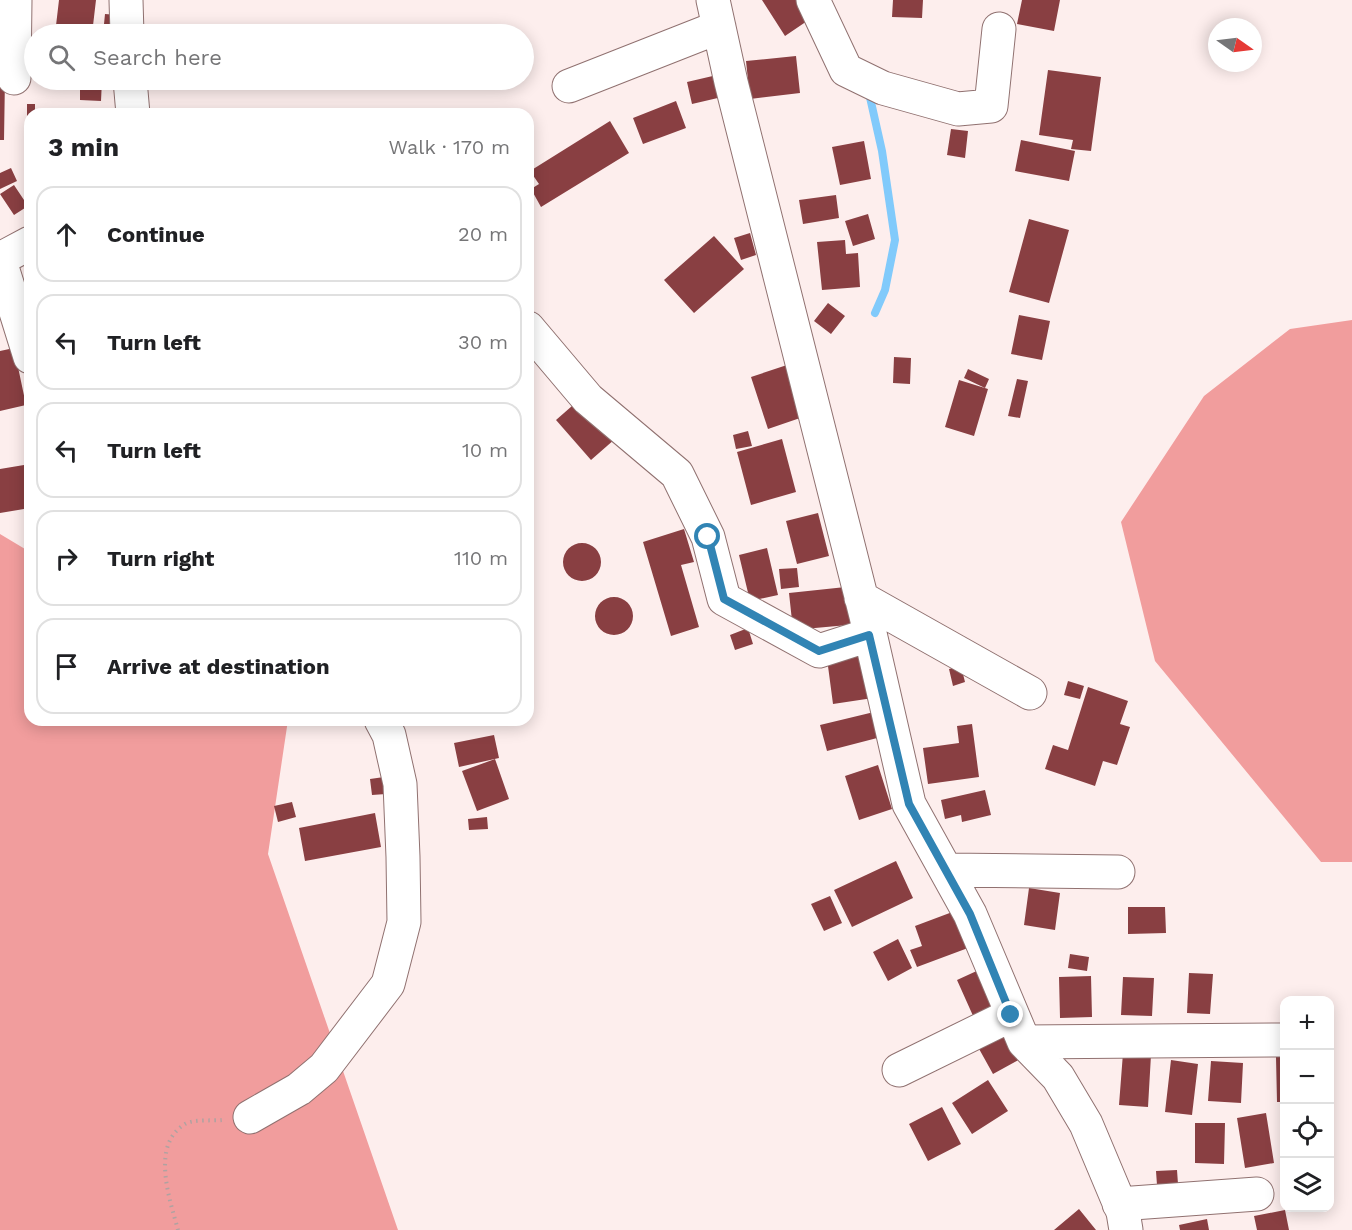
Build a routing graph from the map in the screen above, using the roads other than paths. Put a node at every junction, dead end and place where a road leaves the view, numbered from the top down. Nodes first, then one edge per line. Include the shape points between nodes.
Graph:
1 (15, 0) edge
2 (126, 0) edge
3 (813, 0) edge
4 (716, 14) edge
5 (127, 24) edge
6 (999, 29) dead end
7 (14, 78) dead end
8 (569, 86) dead end
9 (131, 90) edge
10 (132, 108) edge
11 (24, 246) edge
12 (0, 260) edge
13 (534, 335) edge
14 (24, 338) edge
15 (861, 598) junction
16 (869, 635) junction
17 (1030, 693) dead end
18 (384, 726) edge
19 (946, 870) junction
20 (1118, 872) dead end
21 (1018, 1029) junction
22 (1280, 1040) edge
23 (899, 1070) dead end
24 (250, 1117) road end
25 (1257, 1194) dead end
26 (1123, 1217) edge

1 - 7 street
2 - 5 street
3 - 6 street via 846,70 884,88 958,109 991,106
4 - 8 street
4 - 15 street
9 - 10 street
11 - 12 street
12 - 14 street
13 - 16 street via 588,399 677,474 708,537 724,599 819,651
15 - 16 street
15 - 17 street
16 - 19 street via 909,804
18 - 24 street via 400,784 404,922 388,984 324,1068 299,1089
19 - 20 street
19 - 21 street via 970,914
21 - 22 street
21 - 23 street
21 - 26 street via 1058,1077 1086,1124
25 - 26 street

